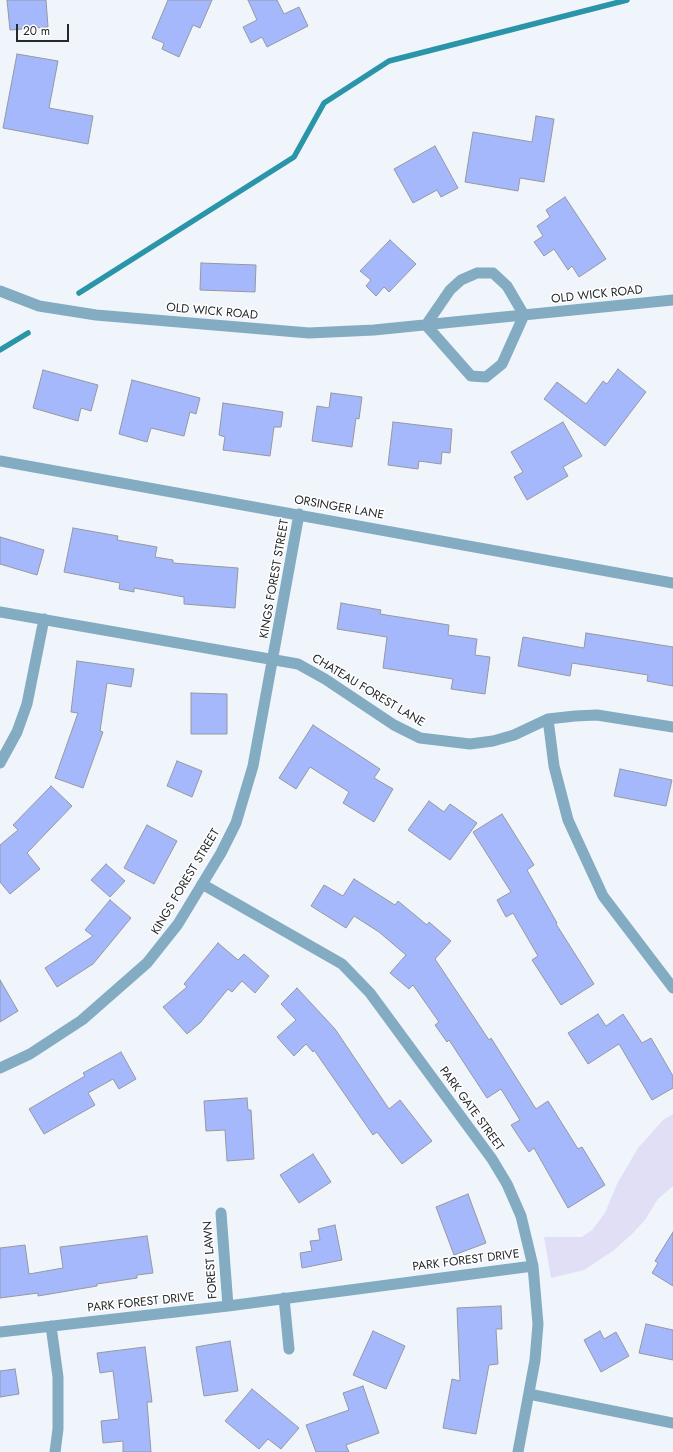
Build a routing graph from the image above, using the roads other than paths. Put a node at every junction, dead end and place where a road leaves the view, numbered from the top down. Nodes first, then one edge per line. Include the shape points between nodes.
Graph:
1 (0, 291) edge
2 (673, 300) edge
3 (524, 315) junction
4 (426, 325) junction
5 (0, 461) edge
6 (299, 514) junction
7 (673, 583) edge
8 (0, 612) edge
9 (44, 619) junction
10 (274, 660) junction
11 (548, 720) junction
12 (673, 727) edge
13 (0, 762) edge
14 (202, 884) junction
15 (673, 988) edge
16 (0, 1068) edge
17 (221, 1213) dead end
18 (533, 1266) junction
19 (284, 1298) junction
20 (228, 1306) junction
21 (51, 1326) junction
22 (0, 1332) edge
23 (289, 1350) dead end
24 (529, 1394) junction
25 (673, 1423) edge
26 (55, 1452) edge
27 (518, 1452) edge

1 - 4 street, OLD WICK ROAD via 39,306 96,315 309,333
2 - 3 street, OLD WICK ROAD
3 - 4 street, OLD WICK ROAD
3 - 4 street via 507,286 493,273 477,273 461,280 450,290
3 - 4 street via 502,364 486,377 471,376
5 - 6 street, ORSINGER LANE
6 - 7 street, ORSINGER LANE
6 - 10 street, KINGS FOREST STREET
8 - 9 street, CHATEAU FOREST LANE
9 - 10 street, CHATEAU FOREST LANE
9 - 13 street via 27,704 17,732
10 - 11 street, CHATEAU FOREST LANE via 298,664 383,718 420,738 470,744 493,741
10 - 14 street, KINGS FOREST STREET via 253,766 236,823 222,853
11 - 12 street, CHATEAU FOREST LANE via 597,715
11 - 15 street via 554,766 568,820 603,896
14 - 16 street, KINGS FOREST STREET via 163,945 118,990 82,1020 30,1054
14 - 18 street, PARK GATE STREET via 342,964 370,993 499,1171 521,1216
17 - 20 street, FOREST LAWN
18 - 19 street, PARK FOREST DRIVE
18 - 24 street, PARK GATE STREET via 538,1324
19 - 20 street, PARK FOREST DRIVE
19 - 23 street
20 - 21 street, PARK FOREST DRIVE
21 - 22 street, PARK FOREST DRIVE
21 - 26 street via 58,1376 58,1429
24 - 25 street
24 - 27 street, PARK GATE STREET

